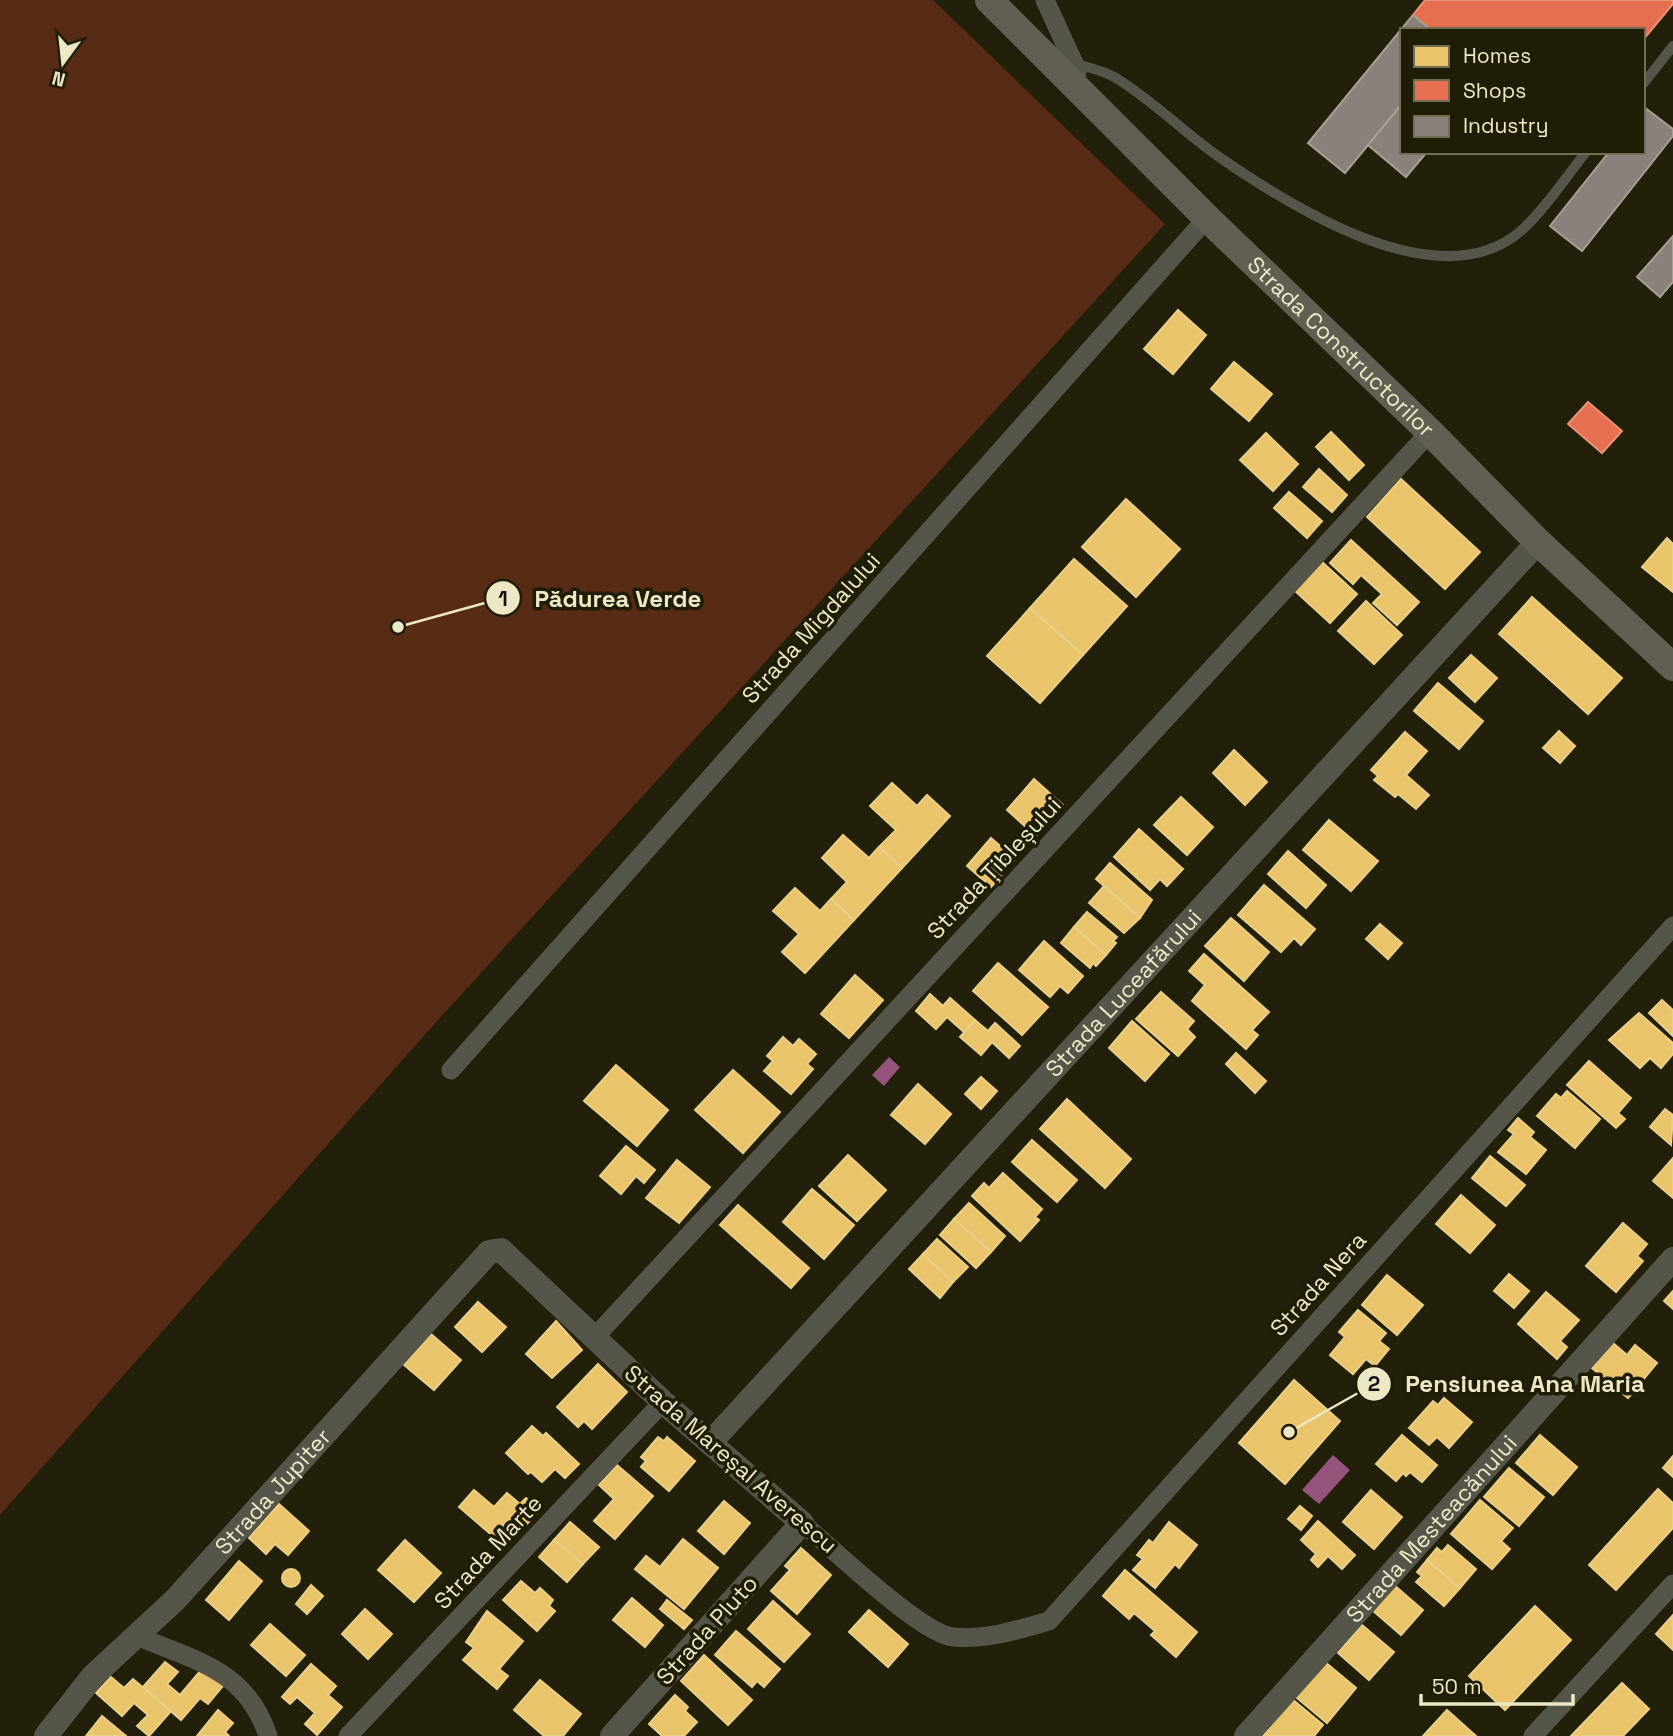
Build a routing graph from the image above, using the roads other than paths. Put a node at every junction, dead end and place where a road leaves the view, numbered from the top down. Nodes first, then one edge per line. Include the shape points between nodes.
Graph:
1 (989, 0) edge
2 (1045, 0) edge
3 (1673, 46) edge
4 (1075, 74) junction
5 (1645, 81) edge
6 (1584, 154) edge
7 (1207, 218) junction
8 (1430, 432) junction
9 (1538, 542) junction
10 (1673, 667) edge
11 (1673, 926) edge
12 (451, 1070) dead end
13 (501, 1250) joint
14 (1673, 1259) edge
15 (594, 1338) junction
16 (663, 1402) junction
17 (710, 1443) junction
18 (802, 1523) junction
19 (1673, 1584) edge
20 (137, 1636) junction
21 (978, 1637) joint
22 (46, 1736) edge
23 (268, 1736) edge
24 (348, 1736) edge
25 (612, 1736) edge
26 (1246, 1736) edge
27 (1533, 1736) edge

1 - 4 main road
2 - 4 street, Strada Constructorilor
3 - 5 lane
4 - 6 lane via 1115,77 1220,158 1316,219 1418,253 1465,255 1494,246 1521,230
4 - 7 main road, Strada Constructorilor
7 - 8 main road, Strada Constructorilor
7 - 12 street, Strada Migdalului
8 - 9 main road, Strada Constructorilor
8 - 15 street, Strada Țibleșului
9 - 10 main road, Strada Constructorilor
9 - 17 street, Strada Luceafărului
11 - 21 street, Strada Nera via 1049,1620
13 - 15 street, Strada Mareșal Averescu
13 - 20 street, Strada Jupiter via 489,1252 175,1600
14 - 26 street, Strada Mesteacănului
15 - 16 street, Strada Mareșal Averescu
16 - 17 street, Strada Mareșal Averescu
16 - 24 street, Strada Marte
17 - 18 street, Strada Mareșal Averescu
18 - 21 street, Strada Mareșal Averescu via 924,1624 950,1637
18 - 25 street, Strada Pluto
19 - 27 street
20 - 22 street, Strada Jupiter via 93,1676
20 - 23 street via 195,1657 233,1679 260,1712

